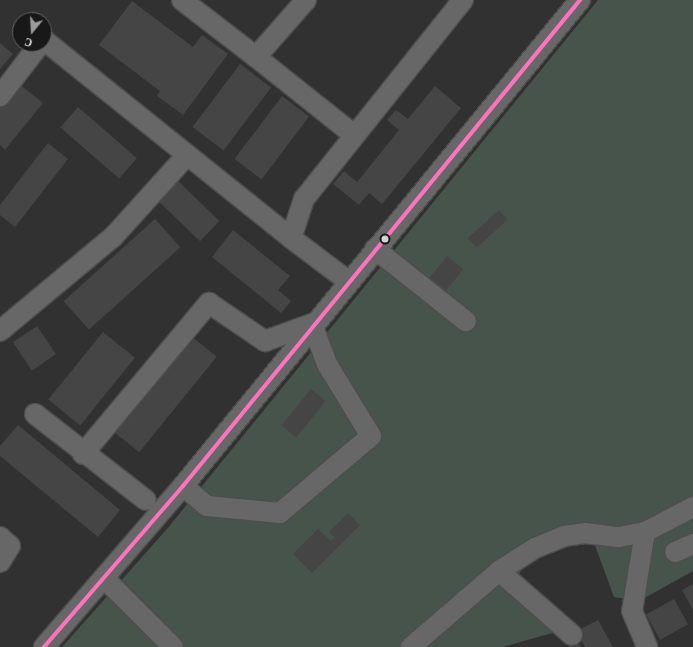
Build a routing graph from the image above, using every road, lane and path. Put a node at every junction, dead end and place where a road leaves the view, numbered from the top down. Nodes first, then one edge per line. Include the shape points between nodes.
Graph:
1 (182, 0) edge
2 (306, 0) edge
3 (463, 0) edge
4 (580, 0) edge
5 (52, 46) edge
6 (34, 52) edge
7 (256, 57) junction
8 (0, 96) edge
9 (354, 135) junction
10 (187, 155) junction
11 (291, 238) junction
12 (375, 249) junction
13 (348, 281) junction
14 (466, 321) dead end
15 (312, 324) junction
16 (0, 331) edge
17 (35, 414) dead end
18 (83, 454) junction
19 (183, 486) junction
20 (146, 500) dead end
21 (693, 507) edge
22 (645, 532) junction
23 (0, 537) edge
24 (693, 544) edge
25 (675, 552) dead end
26 (0, 562) edge
27 (499, 571) junction
28 (105, 579) junction
29 (572, 635) dead end
30 (44, 647) edge
31 (173, 647) edge
32 (412, 647) edge
33 (647, 647) edge

1 - 7 street
2 - 7 street
3 - 9 street
4 - 12 street
5 - 10 street
6 - 8 street
7 - 9 street
9 - 11 street via 304,199
10 - 11 street
10 - 16 street via 113,237
11 - 13 street
12 - 13 street
12 - 14 street
13 - 15 street
15 - 18 street via 265,341 209,303
15 - 19 street
15 - 19 street via 327,364 371,436 280,513 207,506
17 - 18 street
18 - 20 street
19 - 28 street
21 - 22 street
22 - 27 street via 619,537 585,533 564,536 535,548
22 - 33 street via 632,611
23 - 26 street via 10,546
24 - 25 street
27 - 29 street
27 - 32 street
28 - 30 street
28 - 31 street

